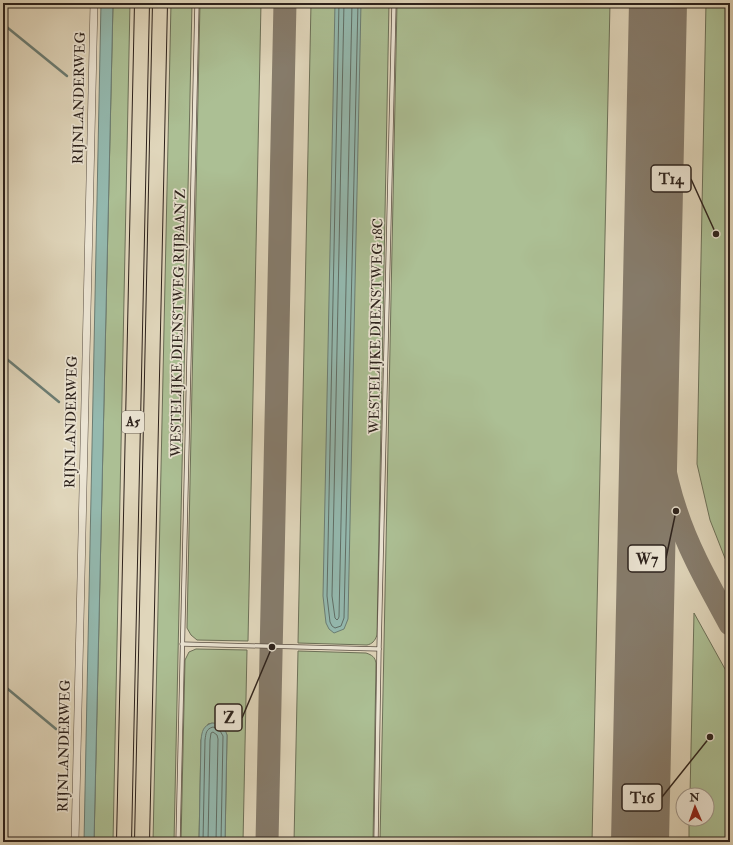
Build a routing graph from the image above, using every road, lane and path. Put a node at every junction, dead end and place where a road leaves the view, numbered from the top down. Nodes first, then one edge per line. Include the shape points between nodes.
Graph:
1 (94, 3) edge
2 (142, 3) edge
3 (160, 3) edge
4 (197, 3) edge
5 (394, 3) edge
6 (182, 644) junction
7 (380, 649) junction
8 (75, 842) edge
9 (124, 842) edge
10 (142, 842) edge
11 (178, 842) edge
12 (376, 842) edge

1 - 8 street, RIJNLANDERWEG
2 - 9 highway, A5
3 - 10 highway, A5
4 - 6 lane, WESTELIJKE DIENSTWEG RIJBAAN Z
5 - 7 lane, WESTELIJKE DIENSTWEG 18C
6 - 7 lane
6 - 11 lane, WESTELIJKE DIENSTWEG RIJBAAN Z
7 - 12 lane, WESTELIJKE DIENSTWEG 18C

